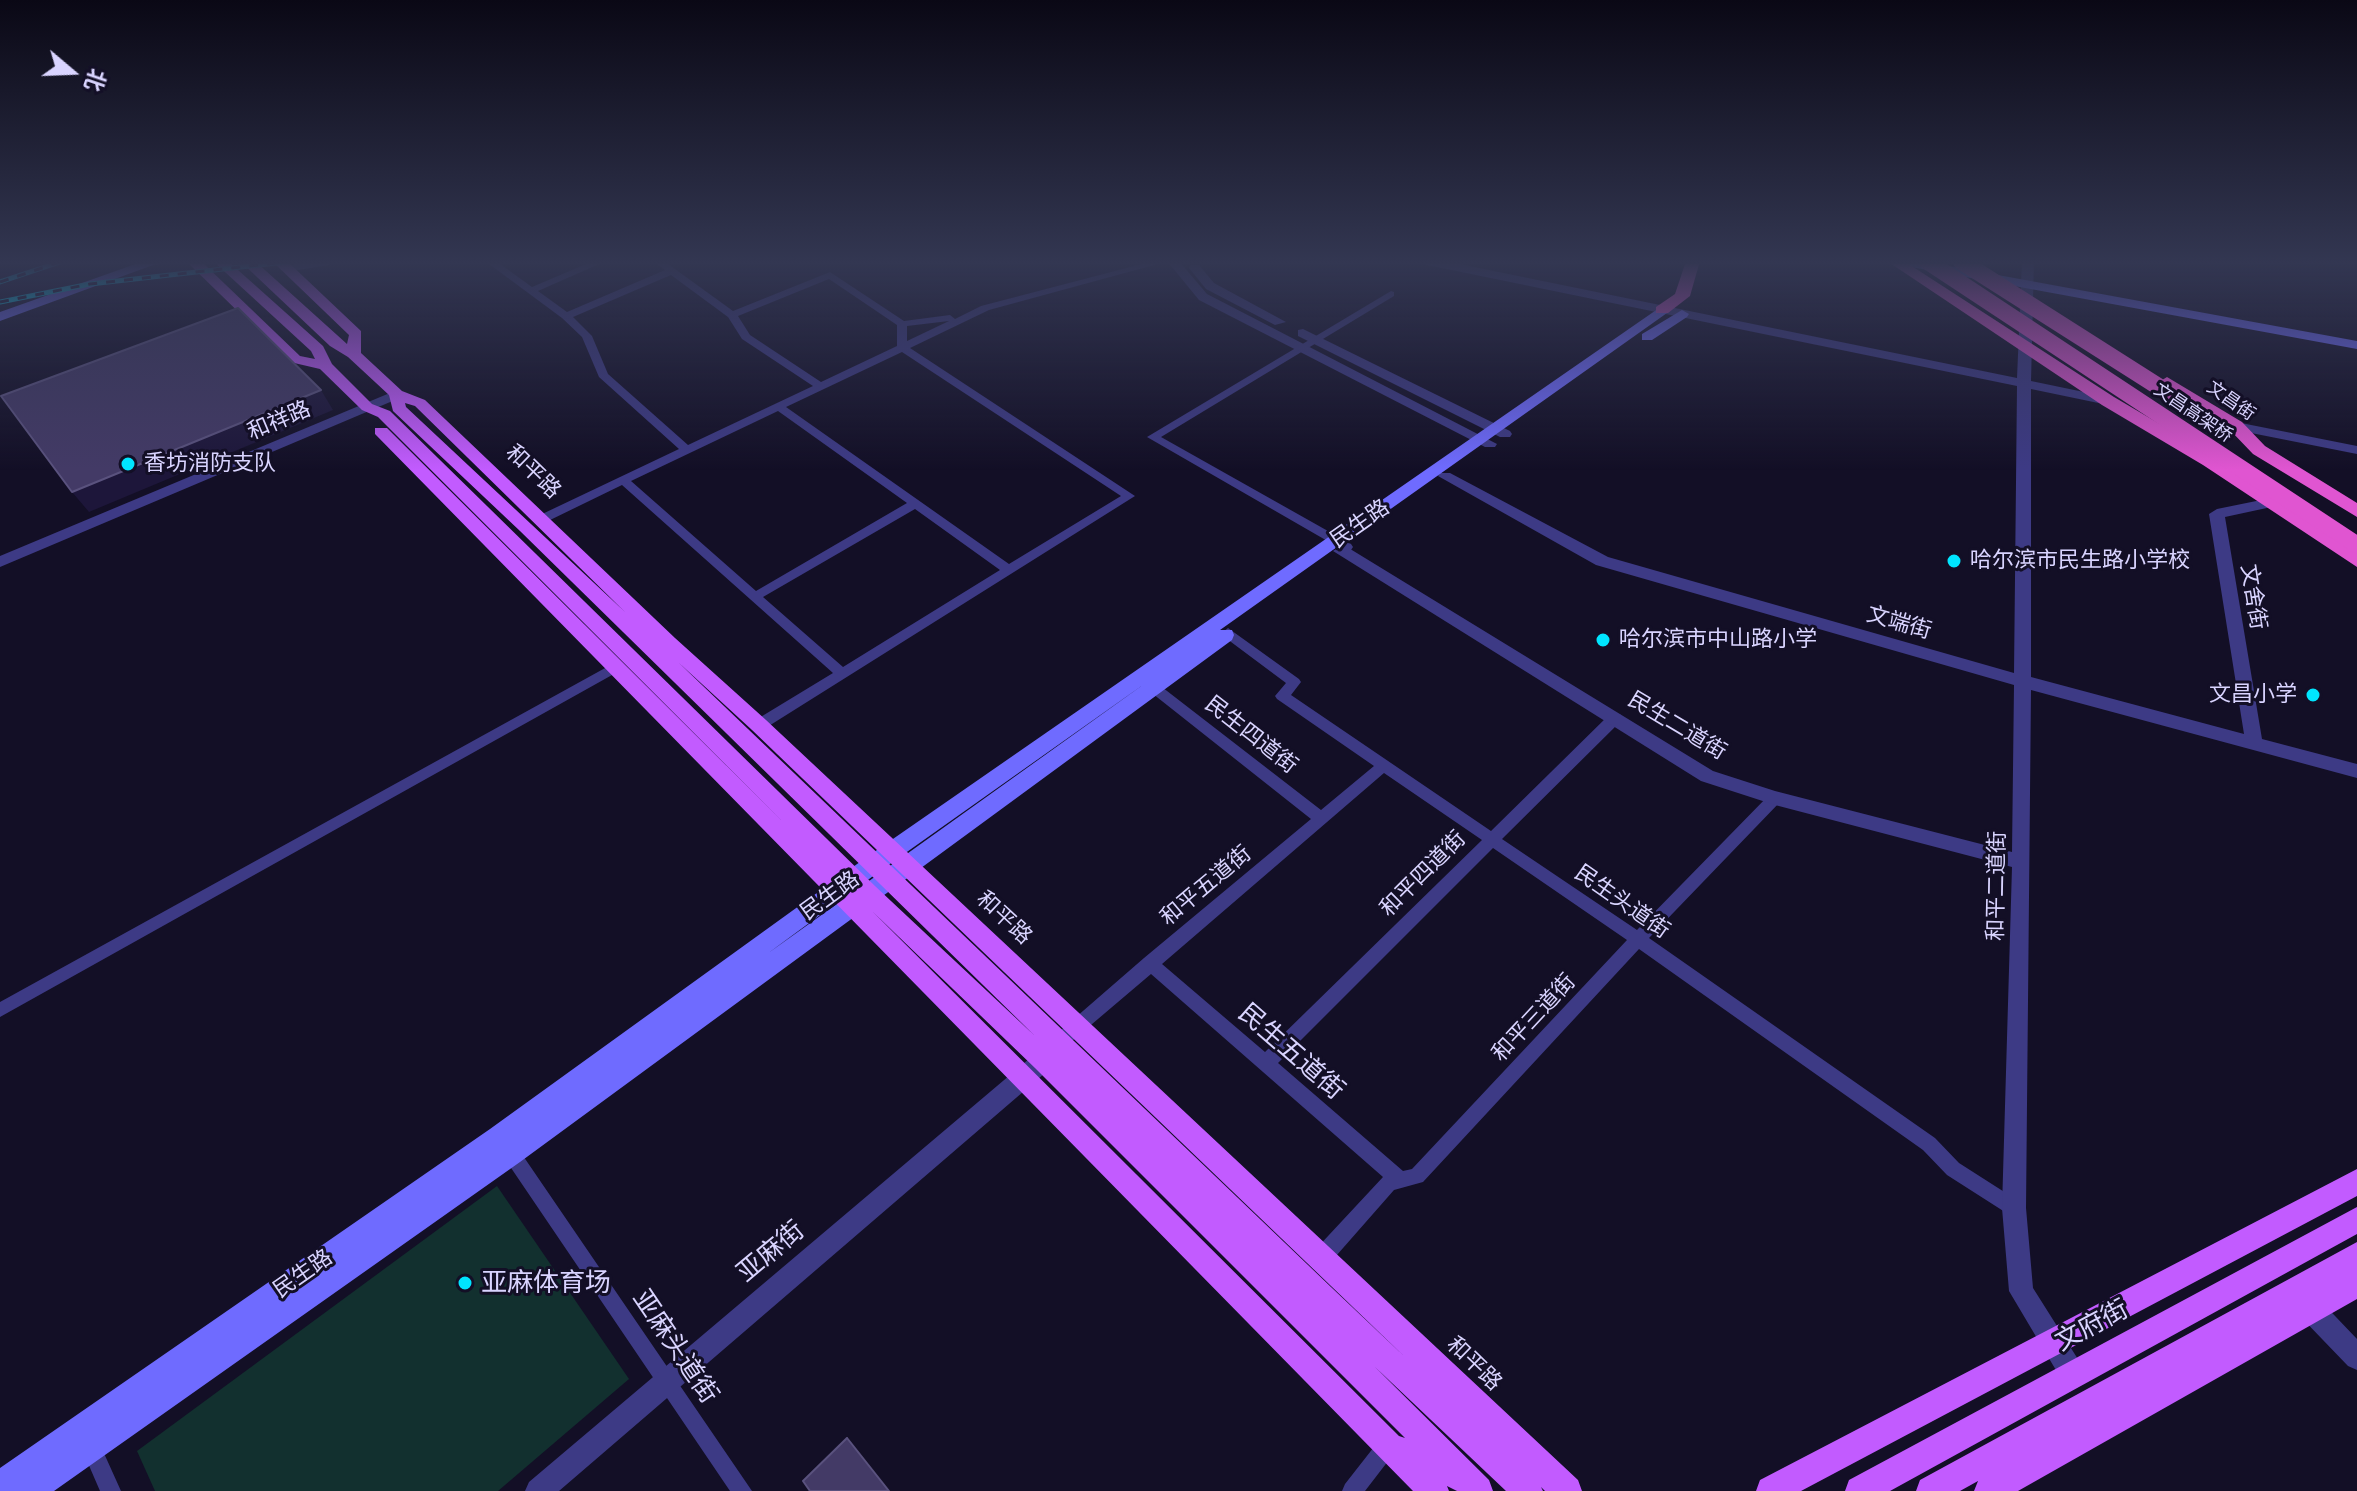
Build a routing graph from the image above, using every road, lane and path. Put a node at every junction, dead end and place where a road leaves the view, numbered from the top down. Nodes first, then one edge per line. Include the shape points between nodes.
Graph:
1 (265, 331) edge
2 (286, 331) edge
3 (297, 331) edge
4 (322, 331) edge
5 (339, 331) edge
6 (352, 331) edge
7 (581, 331) edge
8 (742, 331) edge
9 (902, 331) edge
10 (937, 331) edge
11 (1280, 331) edge
12 (1287, 331) edge
13 (1330, 331) edge
14 (1645, 331) edge
15 (1763, 331) edge
16 (2000, 331) edge
17 (2011, 331) edge
18 (2027, 331) edge
19 (2032, 331) edge
20 (2053, 331) edge
21 (2070, 331) edge
22 (2094, 331) edge
23 (2276, 331) edge
24 (2305, 331) edge
25 (2357, 339) edge
26 (1309, 343) junction
27 (2357, 345) edge
28 (902, 347) junction
29 (2027, 348) junction
30 (353, 354) junction
31 (325, 366) junction
32 (2024, 384) junction
33 (820, 386) junction
34 (397, 394) junction
35 (2106, 396) junction
36 (778, 406) junction
37 (367, 407) junction
38 (2236, 426) junction
39 (1492, 436) junction
40 (2259, 450) junction
41 (2357, 450) edge
42 (688, 451) junction
43 (1445, 476) junction
44 (625, 482) junction
45 (2271, 503) junction
46 (915, 504) junction
47 (2357, 511) edge
48 (542, 519) junction
49 (2357, 528) edge
50 (2357, 545) edge
51 (1341, 547) junction
52 (2357, 561) edge
53 (0, 562) edge
54 (1009, 570) junction
55 (754, 597) junction
56 (627, 627) junction
57 (1228, 633) junction
58 (609, 635) junction
59 (668, 643) junction
60 (616, 667) junction
61 (842, 674) junction
62 (664, 676) junction
63 (2022, 681) junction
64 (1153, 687) junction
65 (1615, 718) junction
66 (759, 725) junction
67 (2254, 742) junction
68 (1383, 766) junction
69 (2357, 771) edge
70 (1775, 798) junction
71 (1321, 818) junction
72 (1490, 839) junction
73 (2022, 862) junction
74 (871, 878) junction
75 (1638, 939) junction
76 (1150, 963) junction
77 (0, 1010) edge
78 (1060, 1043) junction
79 (1265, 1064) junction
80 (1023, 1077) junction
81 (511, 1153) junction
82 (1399, 1179) junction
83 (2357, 1182) edge
84 (2014, 1208) junction
85 (2357, 1220) edge
86 (2357, 1255) edge
87 (1322, 1257) junction
88 (2357, 1284) edge
89 (2302, 1300) junction
90 (2053, 1342) junction
91 (2357, 1357) edge
92 (2072, 1373) junction
93 (666, 1381) junction
94 (1432, 1401) junction
95 (1510, 1437) junction
96 (1388, 1445) junction
97 (91, 1447) junction
98 (0, 1486) edge
99 (1473, 1486) edge
100 (28, 1491) edge
101 (111, 1491) edge
102 (538, 1491) edge
103 (742, 1491) edge
104 (1352, 1491) edge
105 (1434, 1491) edge
106 (1528, 1491) edge
107 (1567, 1491) edge
108 (1771, 1491) edge
109 (1860, 1491) edge
110 (1931, 1491) edge
111 (1989, 1491) edge

1 - 31 main road via 295,359
2 - 31 main road
3 - 31 main road, 和平路 via 318,349
4 - 30 main road, 和平路
5 - 30 main road
6 - 30 main road
7 - 42 street via 603,375
8 - 33 street
9 - 28 street
10 - 28 street
11 - 26 street
12 - 26 street
13 - 26 street, 民生二道街
14 - 39 main road, 民生路
15 - 32 street
16 - 29 highway
17 - 35 highway
18 - 29 street, 和平二道街
19 - 50 highway, 文昌高架桥, bridge
20 - 49 highway, 文昌高架桥
21 - 40 highway, 文昌街, bridge
22 - 38 highway, 文昌街
23 - 27 main road
24 - 25 main road
26 - 39 street
26 - 51 street, 民生二道街 via 1153,437
28 - 33 street
28 - 54 street via 1129,496
29 - 32 street, 和平二道街
29 - 35 highway
30 - 34 main road, 和平路
31 - 37 main road, 和平路
32 - 35 street
32 - 63 street, 和平二道街
33 - 36 street
34 - 37 street, 和祥路
34 - 48 main road, 和平路 via 420,403
34 - 56 main road, 和平路 via 398,408
35 - 45 highway
36 - 42 street
36 - 46 street
37 - 53 street, 和祥路
37 - 58 main road, 和平路 via 384,414
37 - 60 main road, 和平路 via 371,420
38 - 40 highway, 文昌街
38 - 41 street
39 - 43 main road, 民生路
39 - 51 main road, 民生路
40 - 47 highway, 文昌街
42 - 44 street
43 - 51 main road, 民生路
43 - 63 street, 文端街 via 1602,561
44 - 48 street
44 - 55 street
45 - 52 highway
45 - 67 street, 文舍街 via 2217,514
46 - 54 street
46 - 55 street
48 - 59 main road, 和平路
51 - 57 main road, 民生路
51 - 65 street, 民生二道街
51 - 74 main road, 民生路
54 - 61 street
55 - 61 street
56 - 59 main road
56 - 62 main road, 和平路
57 - 64 main road, 民生路
57 - 68 street, 民生头道街 via 1294,682 1282,696
58 - 60 main road
58 - 62 main road, 和平路
59 - 62 main road
59 - 66 main road, 和平路
60 - 62 main road
60 - 74 main road, 和平路
60 - 77 street
61 - 66 street
62 - 74 main road, 和平路
63 - 67 street, 文端街
63 - 73 street, 和平二道街
64 - 71 street, 民生四道街
64 - 74 main road, 民生路
65 - 70 street, 民生二道街 via 1707,776
65 - 72 street, 和平四道街
66 - 74 main road, 和平路
67 - 69 street, 文端街
68 - 71 street, 和平五道街
68 - 72 street, 民生头道街
70 - 73 street, 民生二道街
70 - 75 street, 和平三道街
71 - 76 street, 和平五道街
72 - 75 street, 民生头道街
72 - 79 street, 和平四道街
73 - 84 street, 和平二道街
74 - 78 main road, 和平路
74 - 78 main road, 和平路
74 - 80 main road, 和平路
74 - 81 main road, 民生路
74 - 98 main road, 民生路
75 - 82 street, 和平三道街 via 1417,1176
75 - 84 street, 民生头道街
76 - 78 street, 和平五道街
76 - 79 street, 民生五道街
78 - 80 street, 亚麻街
78 - 87 main road, 和平路
78 - 94 main road, 和平路
78 - 99 main road, 和平路
79 - 82 street, 民生五道街
80 - 93 street, 亚麻街
80 - 96 main road, 和平路
81 - 93 street, 亚麻头道街
81 - 97 main road, 民生路
82 - 87 street, 和平三道街 via 1389,1183
83 - 90 main road
84 - 90 street, 和平二道街 via 2021,1291
85 - 92 main road, 文府街
86 - 89 main road
87 - 95 main road, 和平路
88 - 89 main road
89 - 91 street
89 - 110 main road
89 - 111 main road
90 - 92 street, 和平二道街
90 - 108 main road
92 - 109 main road, 文府街
93 - 102 street, 亚麻街
93 - 103 street, 亚麻头道街
94 - 95 main road
94 - 106 main road, 和平路
95 - 107 main road, 和平路
96 - 99 main road
96 - 104 street
96 - 105 main road, 和平路
97 - 100 main road, 民生路
97 - 101 street

